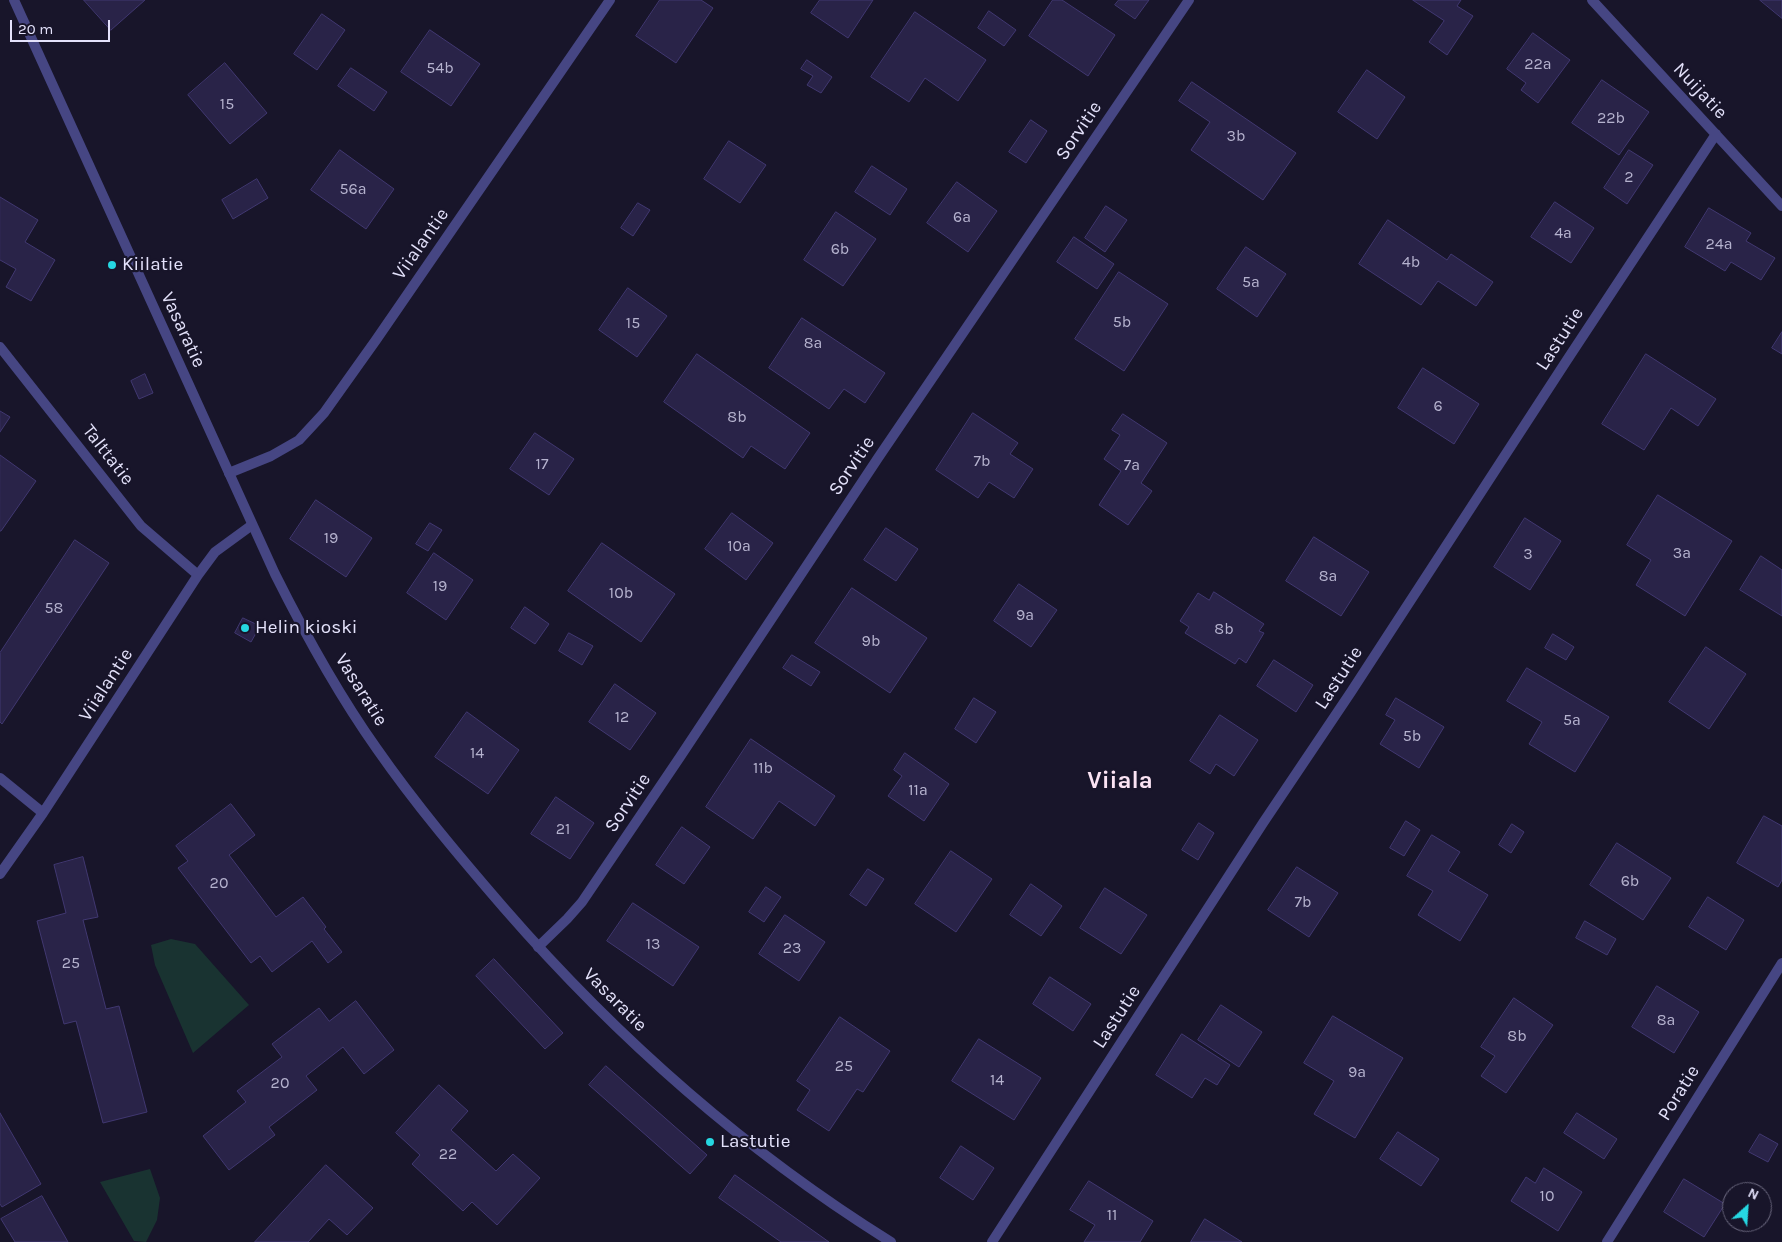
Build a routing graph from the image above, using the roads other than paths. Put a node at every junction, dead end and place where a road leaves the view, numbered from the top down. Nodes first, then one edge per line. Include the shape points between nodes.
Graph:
1 (14, 0) edge
2 (610, 0) edge
3 (1189, 0) edge
4 (1592, 0) edge
5 (1716, 134) junction
6 (1782, 206) edge
7 (0, 347) edge
8 (229, 473) junction
9 (252, 525) junction
10 (198, 574) junction
11 (0, 778) edge
12 (44, 813) junction
13 (0, 874) edge
14 (538, 947) junction
15 (1782, 963) edge
16 (891, 1242) edge
17 (992, 1242) edge
18 (1607, 1242) edge

1 - 8 street, Vasaratie
2 - 8 street, Viialantie via 324,413 299,440 271,456
3 - 14 street, Sorvitie via 582,902
4 - 5 street, Nuijatie
5 - 6 street, Nuijatie
5 - 17 street, Lastutie via 1263,822
7 - 10 street, Talttatie via 141,526
8 - 9 street, Vasaratie
9 - 10 street, Viialantie via 215,552
9 - 14 street, Vasaratie via 305,633 377,748 452,848
10 - 12 street, Viialantie
11 - 12 street
12 - 13 street, Viialantie
14 - 16 street, Vasaratie via 613,1025 710,1112 804,1184
15 - 18 street, Poratie

